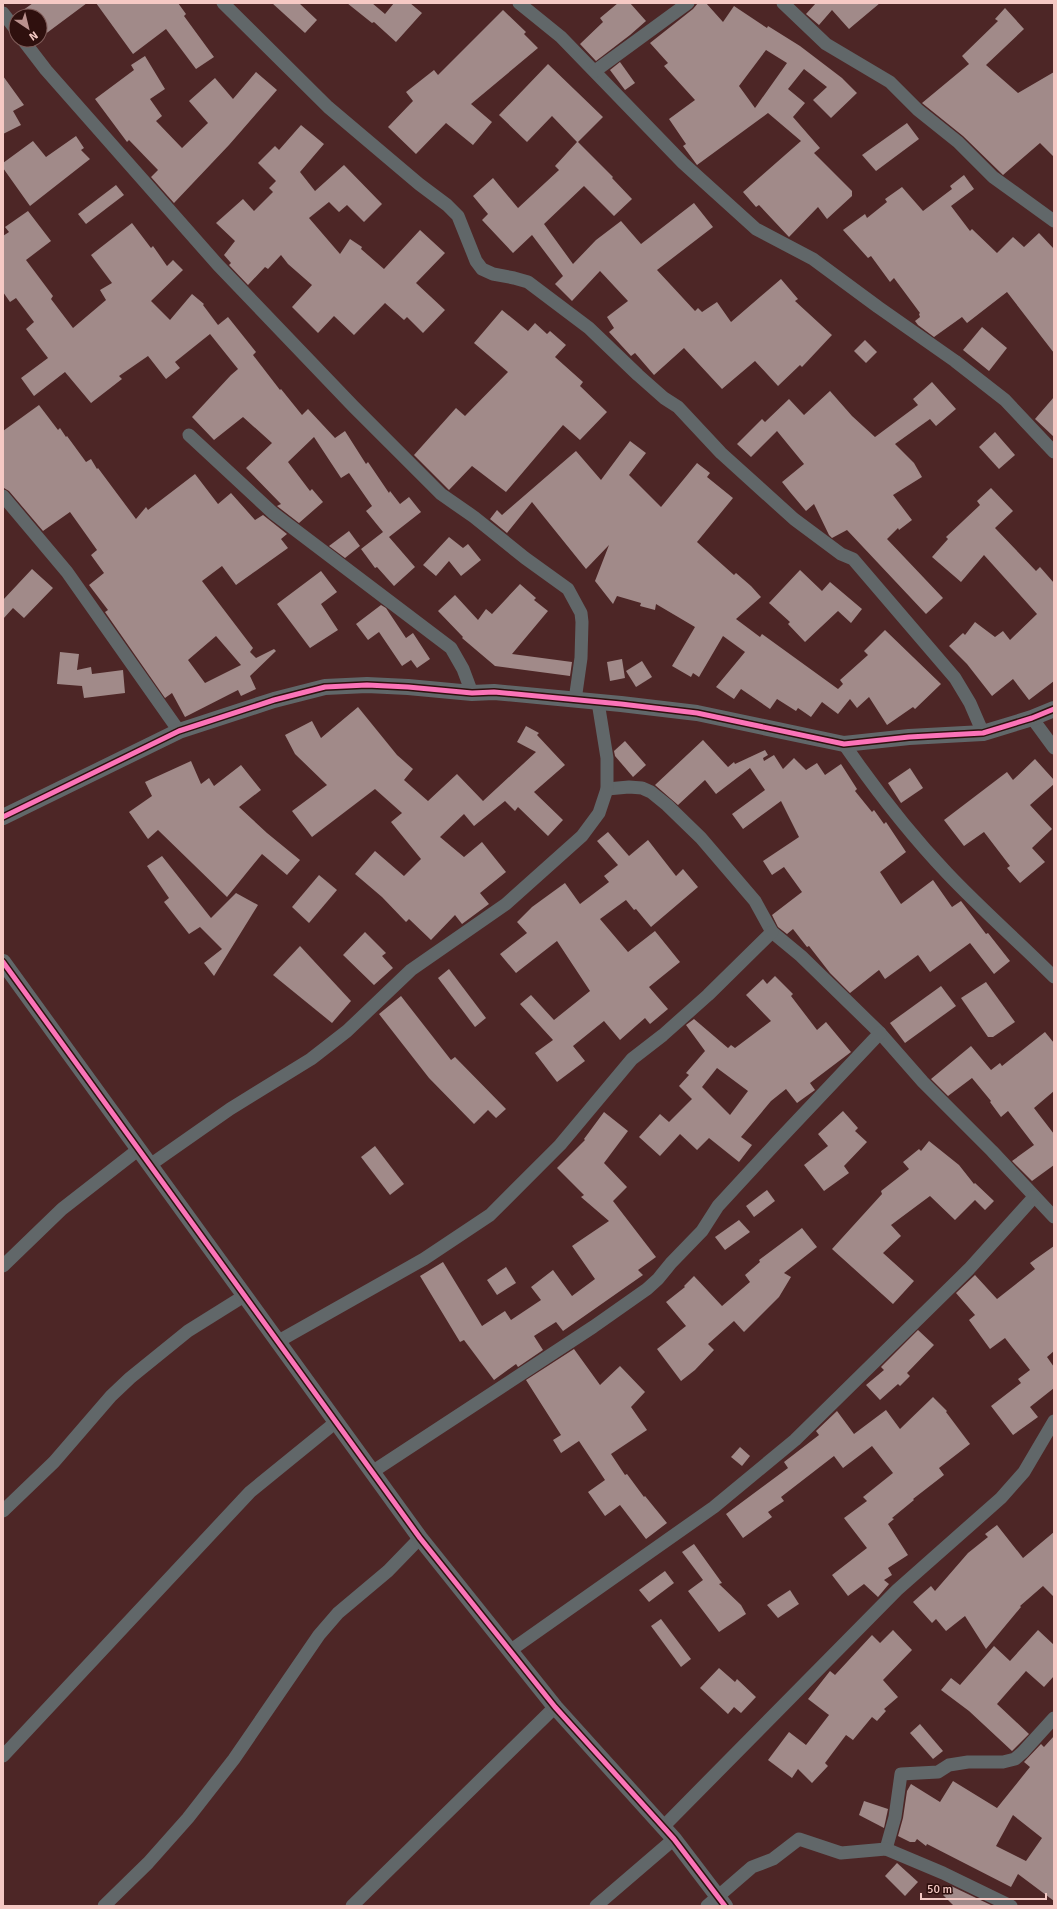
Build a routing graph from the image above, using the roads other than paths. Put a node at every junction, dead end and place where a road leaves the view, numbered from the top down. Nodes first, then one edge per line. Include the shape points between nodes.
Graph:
1 (224, 3) edge
2 (519, 3) edge
3 (688, 3) edge
4 (782, 3) edge
5 (30, 48) edge
6 (595, 71) junction
7 (1054, 221) edge
8 (189, 435) dead end
9 (1054, 452) edge
10 (3, 496) edge
11 (472, 693) junction
12 (575, 700) junction
13 (598, 702) junction
14 (1054, 709) edge
15 (1032, 718) junction
16 (179, 731) junction
17 (983, 733) junction
18 (844, 744) junction
19 (1052, 744) edge
20 (607, 789) junction
21 (3, 817) edge
22 (772, 932) junction
23 (3, 962) edge
24 (1054, 977) edge
25 (880, 1033) junction
26 (139, 1149) junction
27 (150, 1165) junction
28 (1034, 1197) junction
29 (1054, 1218) edge
30 (3, 1266) edge
31 (244, 1296) junction
32 (278, 1342) junction
33 (1054, 1421) edge
34 (336, 1422) junction
35 (372, 1472) junction
36 (3, 1511) edge
37 (420, 1538) junction
38 (511, 1650) junction
39 (555, 1707) junction
40 (1054, 1718) edge
41 (3, 1756) edge
42 (663, 1827) junction
43 (674, 1839) junction
44 (886, 1849) junction
45 (716, 1903) edge
46 (104, 1906) edge
47 (352, 1906) edge
48 (596, 1906) edge
49 (1011, 1906) edge

1 - 17 street via 328,107 419,184 448,205 458,216 476,261 482,269 528,282 589,328 638,375 678,407 721,454 794,519 841,554 853,559 955,678 970,703
2 - 6 street via 561,37
3 - 6 street
4 - 7 street via 826,44 890,82 993,177
5 - 12 street via 46,70 218,265 353,406 441,494 568,589 578,606 582,622 582,658
6 - 9 street via 683,163 756,229 813,260 955,361 1006,400
8 - 11 street via 273,514 451,648
10 - 16 street via 67,572
11 - 12 street via 494,692
11 - 16 street via 388,686 325,687 274,700
12 - 13 street
13 - 18 street via 697,713
13 - 20 street via 607,758
14 - 15 street
15 - 17 street
15 - 19 street
16 - 21 street
17 - 18 street
18 - 24 street via 910,832 947,873
20 - 22 street via 642,788 667,805 701,838 755,901
20 - 27 street via 599,813 582,836 506,904 414,968 347,1031 311,1059 230,1109
22 - 25 street via 801,956
22 - 32 street via 708,995 632,1059 560,1145 490,1215 424,1260
23 - 26 street
25 - 28 street via 923,1082
25 - 35 street via 718,1206 702,1231 658,1280 593,1327
26 - 27 street
26 - 30 street via 62,1208
27 - 31 street
28 - 29 street
28 - 38 street via 969,1269 795,1440 714,1507
31 - 32 street
31 - 36 street via 188,1331 130,1378 111,1396 54,1462
32 - 34 street
33 - 42 street via 1024,1472 1001,1498 897,1590
34 - 35 street
34 - 41 street via 250,1492
35 - 37 street
37 - 38 street
37 - 46 street via 388,1571 338,1613 319,1635 234,1759 188,1818 148,1863
38 - 39 street
39 - 42 street
39 - 47 street
40 - 44 street via 1015,1759 1003,1762 949,1764 938,1772 901,1774 895,1817
42 - 43 street
43 - 45 street
43 - 48 street
44 - 45 street via 841,1853 799,1839 772,1859 752,1867
44 - 49 street

